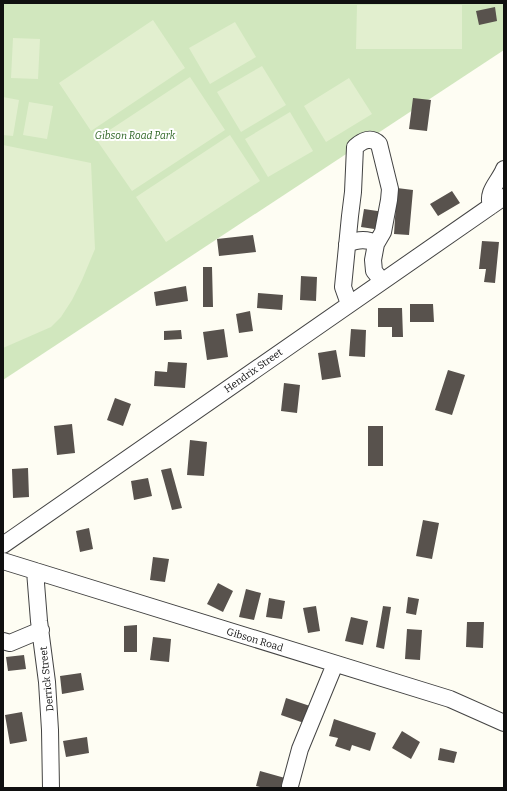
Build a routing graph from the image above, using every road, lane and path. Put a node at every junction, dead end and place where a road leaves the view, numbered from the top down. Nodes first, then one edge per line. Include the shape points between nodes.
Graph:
1 (502, 177) edge
2 (504, 196) edge
3 (491, 206) junction
4 (347, 244) junction
5 (376, 244) junction
6 (382, 282) junction
7 (349, 304) junction
8 (3, 545) edge
9 (3, 561) edge
10 (35, 571) junction
11 (40, 630) junction
12 (3, 641) edge
13 (335, 664) junction
14 (504, 723) edge
15 (290, 786) dead end
16 (51, 788) edge

1 - 3 street via 491,192
2 - 3 street, Hendrix Street
3 - 6 street, Hendrix Street
4 - 5 street via 368,240
4 - 5 street via 354,192 355,147 370,139 376,140 379,144 390,189 383,232
4 - 7 street via 343,287
5 - 6 street via 374,271
6 - 7 street, Hendrix Street
7 - 8 street, Hendrix Street
9 - 10 street, Gibson Road
10 - 11 street, Derrick Street
10 - 13 street, Gibson Road
11 - 12 street via 10,643
11 - 16 street, Derrick Street via 48,688
13 - 14 street, Gibson Road via 450,699
13 - 15 street via 302,744

